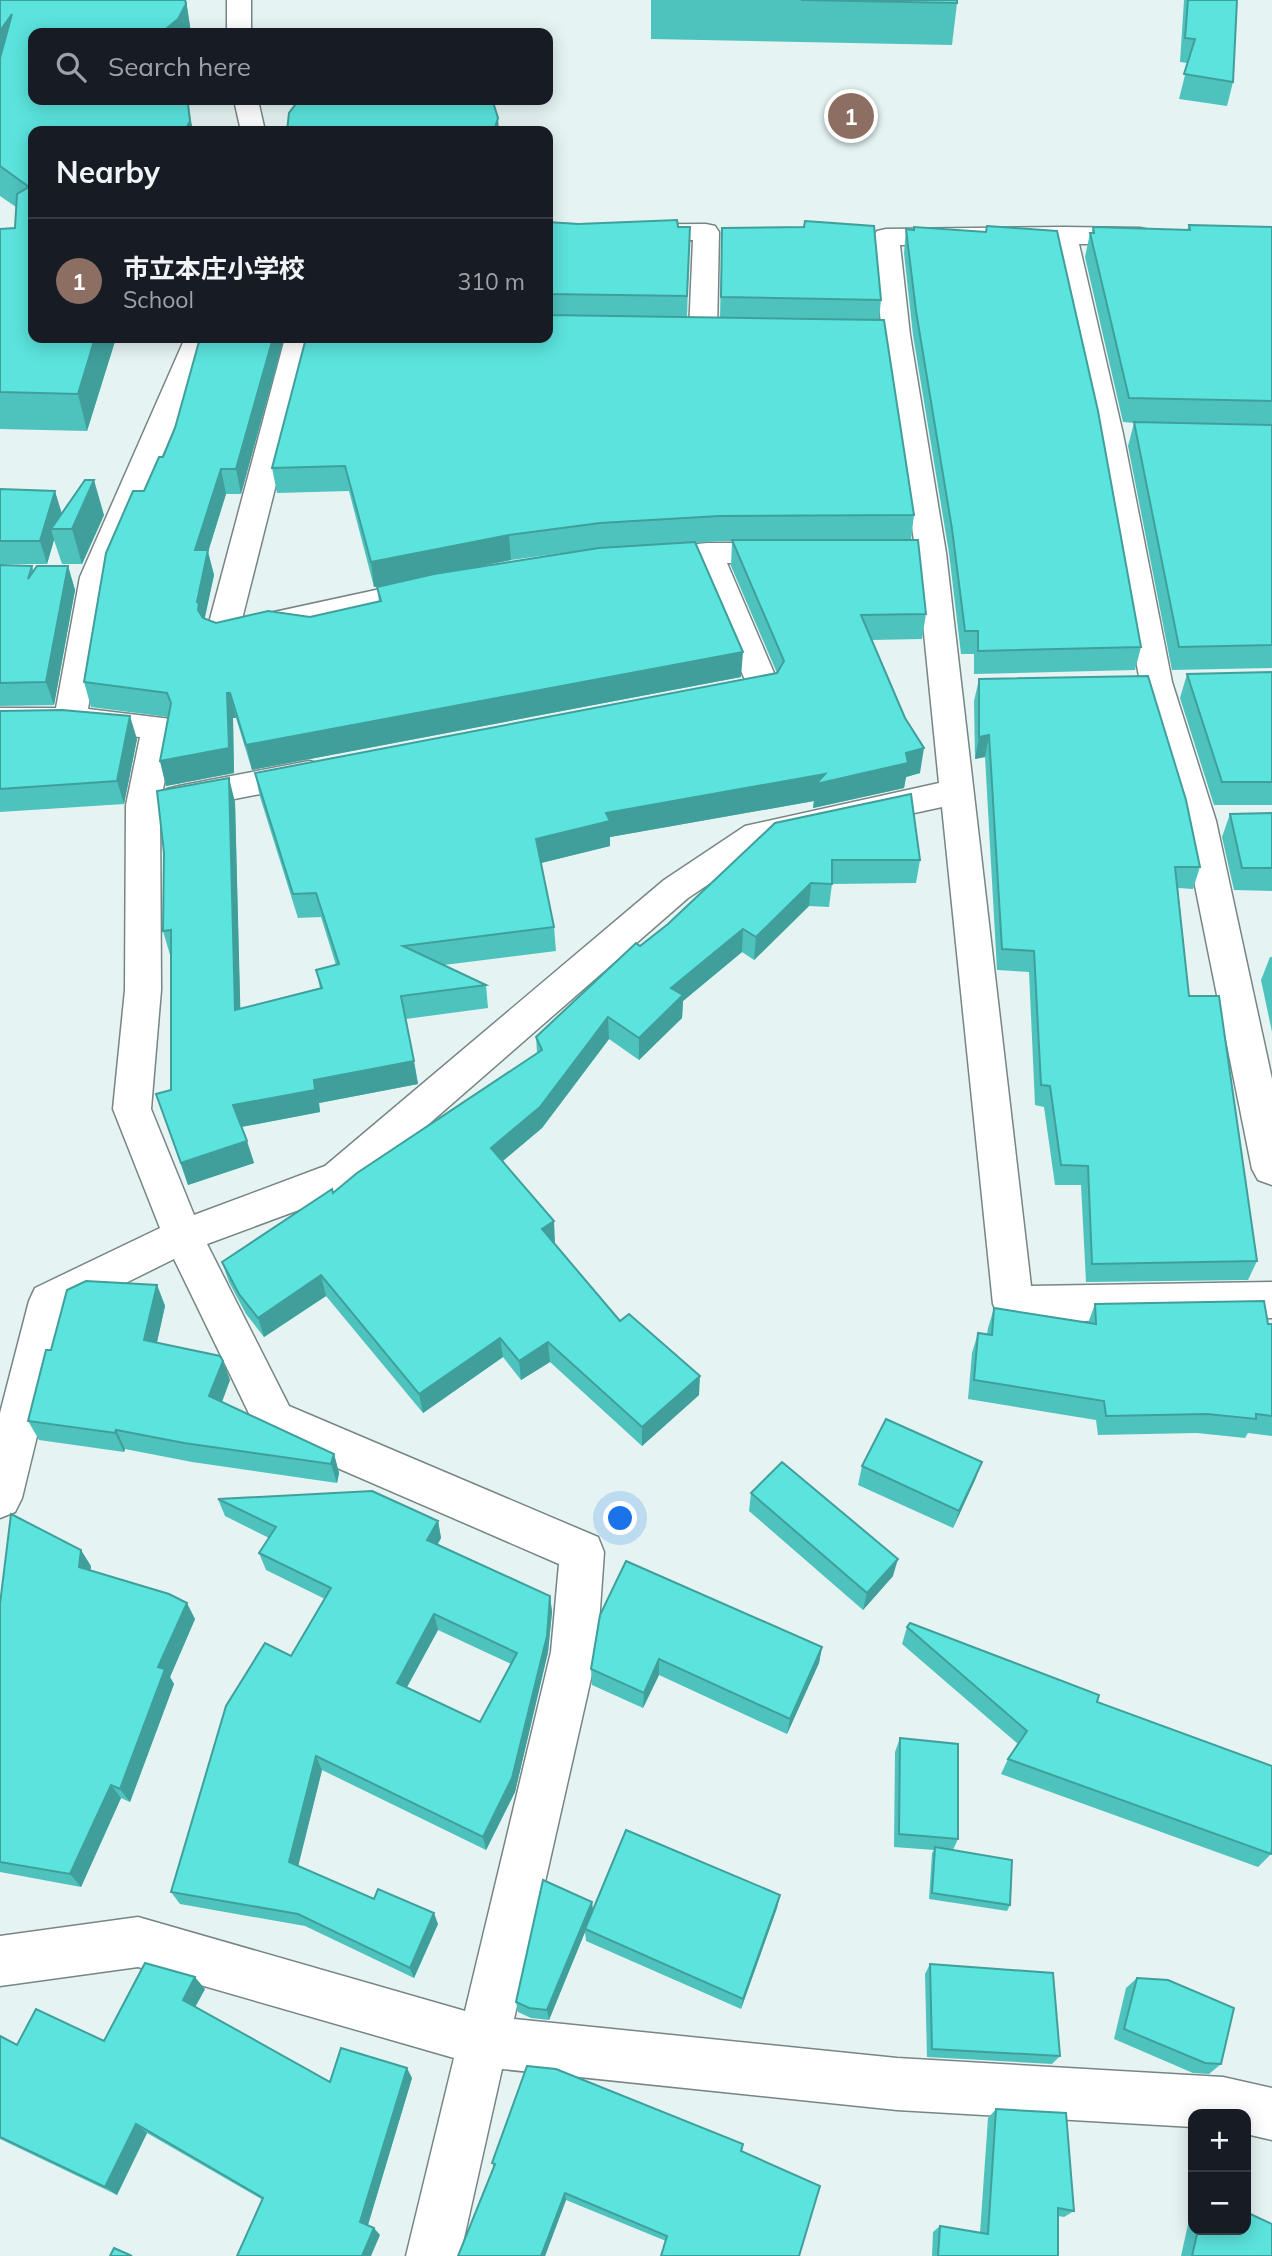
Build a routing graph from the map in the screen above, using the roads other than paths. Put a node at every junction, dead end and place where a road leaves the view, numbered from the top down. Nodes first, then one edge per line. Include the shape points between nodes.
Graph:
1 (239, 0) edge
2 (239, 28) edge
3 (247, 105) edge
4 (252, 126) edge
5 (553, 233) edge
6 (1064, 234) junction
7 (1161, 236) edge
8 (730, 332) edge
9 (197, 343) edge
10 (298, 343) edge
11 (707, 553) junction
12 (812, 553) edge
13 (626, 559) edge
14 (463, 583) edge
15 (697, 700) edge
16 (70, 719) junction
17 (0, 720) edge
18 (332, 769) edge
19 (955, 792) junction
20 (143, 805) junction
21 (1199, 821) junction
22 (1236, 821) edge
23 (1272, 1169) edge
24 (183, 1236) junction
25 (1272, 1300) edge
26 (0, 1499) edge
27 (0, 1961) edge
28 (485, 2042) junction
29 (1272, 2114) edge
30 (433, 2256) edge

1 - 2 street
3 - 4 street
5 - 8 street via 706,232 690,331
6 - 7 street
6 - 19 street via 886,237 882,335 918,553 959,688
6 - 21 street via 1123,435 1156,682
9 - 16 street via 82,577
10 - 14 street via 222,634
11 - 12 street
11 - 13 street
11 - 15 street via 764,687
16 - 17 street
16 - 20 street via 159,727
18 - 20 street
19 - 24 street via 757,835 677,890 339,1178
19 - 25 street via 1013,1304
20 - 24 street via 143,990 132,1109
21 - 22 street
21 - 23 street
24 - 26 street via 49,1301
24 - 28 street via 274,1420 582,1552 574,1652
27 - 28 street via 138,1942
28 - 29 street via 897,2084 1223,2103
28 - 30 street

